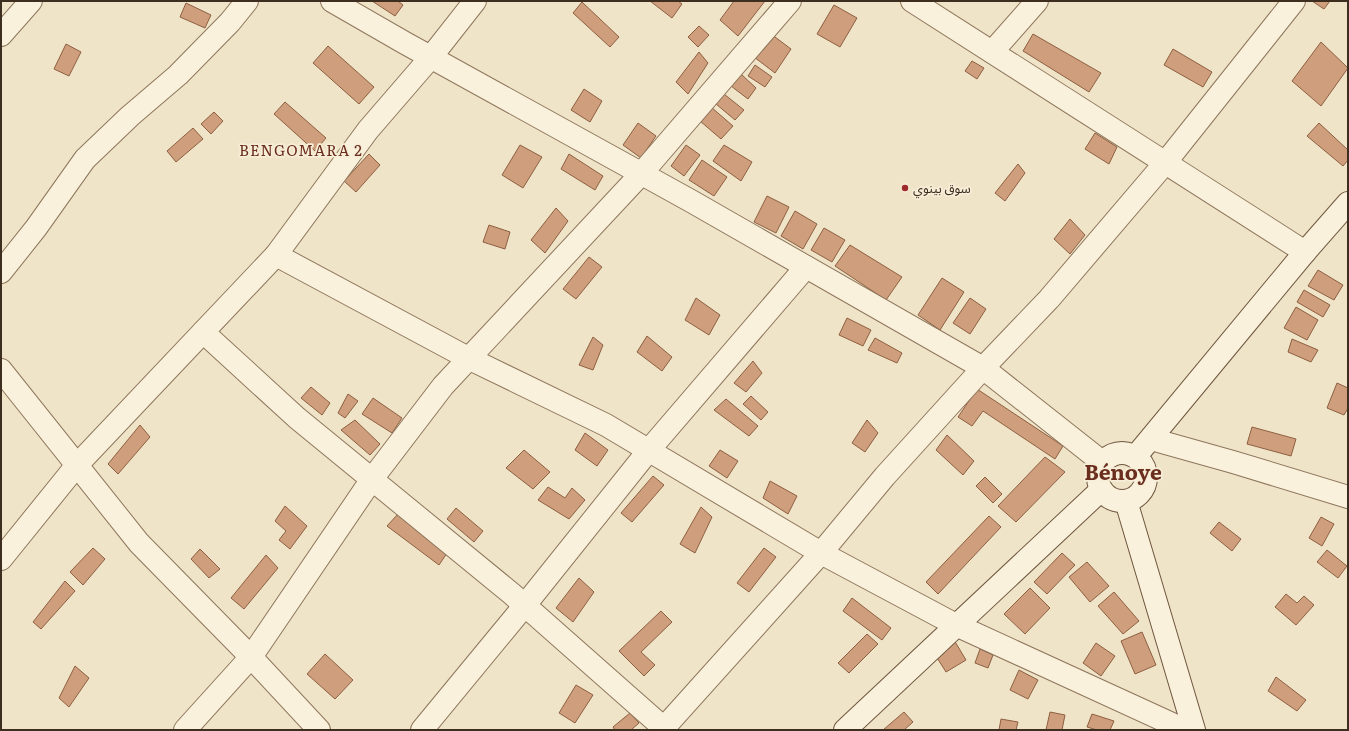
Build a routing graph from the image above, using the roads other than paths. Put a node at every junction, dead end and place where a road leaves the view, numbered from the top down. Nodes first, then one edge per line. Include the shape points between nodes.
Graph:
1 (31, 1) edge
2 (247, 1) edge
3 (332, 1) edge
4 (475, 1) edge
5 (790, 1) edge
6 (912, 1) edge
7 (1037, 1) edge
8 (1294, 1) edge
9 (1, 35) edge
10 (992, 52) junction
11 (431, 57) junction
12 (1165, 163) junction
13 (640, 174) junction
14 (1348, 203) edge
15 (1305, 252) junction
16 (276, 255) junction
17 (806, 267) junction
18 (1, 272) edge
19 (203, 332) junction
20 (468, 358) junction
21 (983, 368) junction
22 (1, 370) edge
23 (1151, 439) junction
24 (649, 450) junction
25 (1136, 456) junction
26 (1102, 462) junction
27 (77, 465) junction
28 (372, 479) junction
29 (1101, 490) junction
30 (1348, 497) edge
31 (1126, 501) junction
32 (821, 553) junction
33 (1, 559) edge
34 (525, 605) junction
35 (956, 625) junction
36 (251, 657) junction
37 (664, 729) edge
38 (185, 730) edge
39 (320, 730) edge
40 (422, 730) edge
41 (845, 730) edge
42 (1185, 730) edge
43 (1194, 730) edge

1 - 9 street
2 - 18 street via 178,75 85,159
3 - 11 street
4 - 11 street
5 - 13 street
6 - 10 street
7 - 10 street
8 - 12 street
10 - 12 street
11 - 13 street
11 - 16 street via 368,130
12 - 15 street
12 - 21 street via 1049,299
13 - 17 street
13 - 20 street
14 - 15 street
15 - 23 street
16 - 19 street
16 - 20 street
17 - 21 street
17 - 24 street
19 - 27 street
19 - 28 street via 296,418
20 - 24 street via 606,425
20 - 28 street via 443,386
21 - 26 street
21 - 32 street via 885,476
22 - 27 street
23 - 25 street
23 - 30 street
24 - 32 street
24 - 34 street
25 - 26 street via 1118,452
25 - 31 street via 1143,463 1146,482 1142,491
26 - 29 street via 1097,481
27 - 33 street
27 - 36 street via 139,544
28 - 34 street
28 - 36 street
29 - 31 street via 1116,501
29 - 35 street
31 - 43 street
32 - 35 street
32 - 37 street
34 - 37 street
34 - 40 street
35 - 41 street
35 - 42 street
36 - 38 street
36 - 39 street

